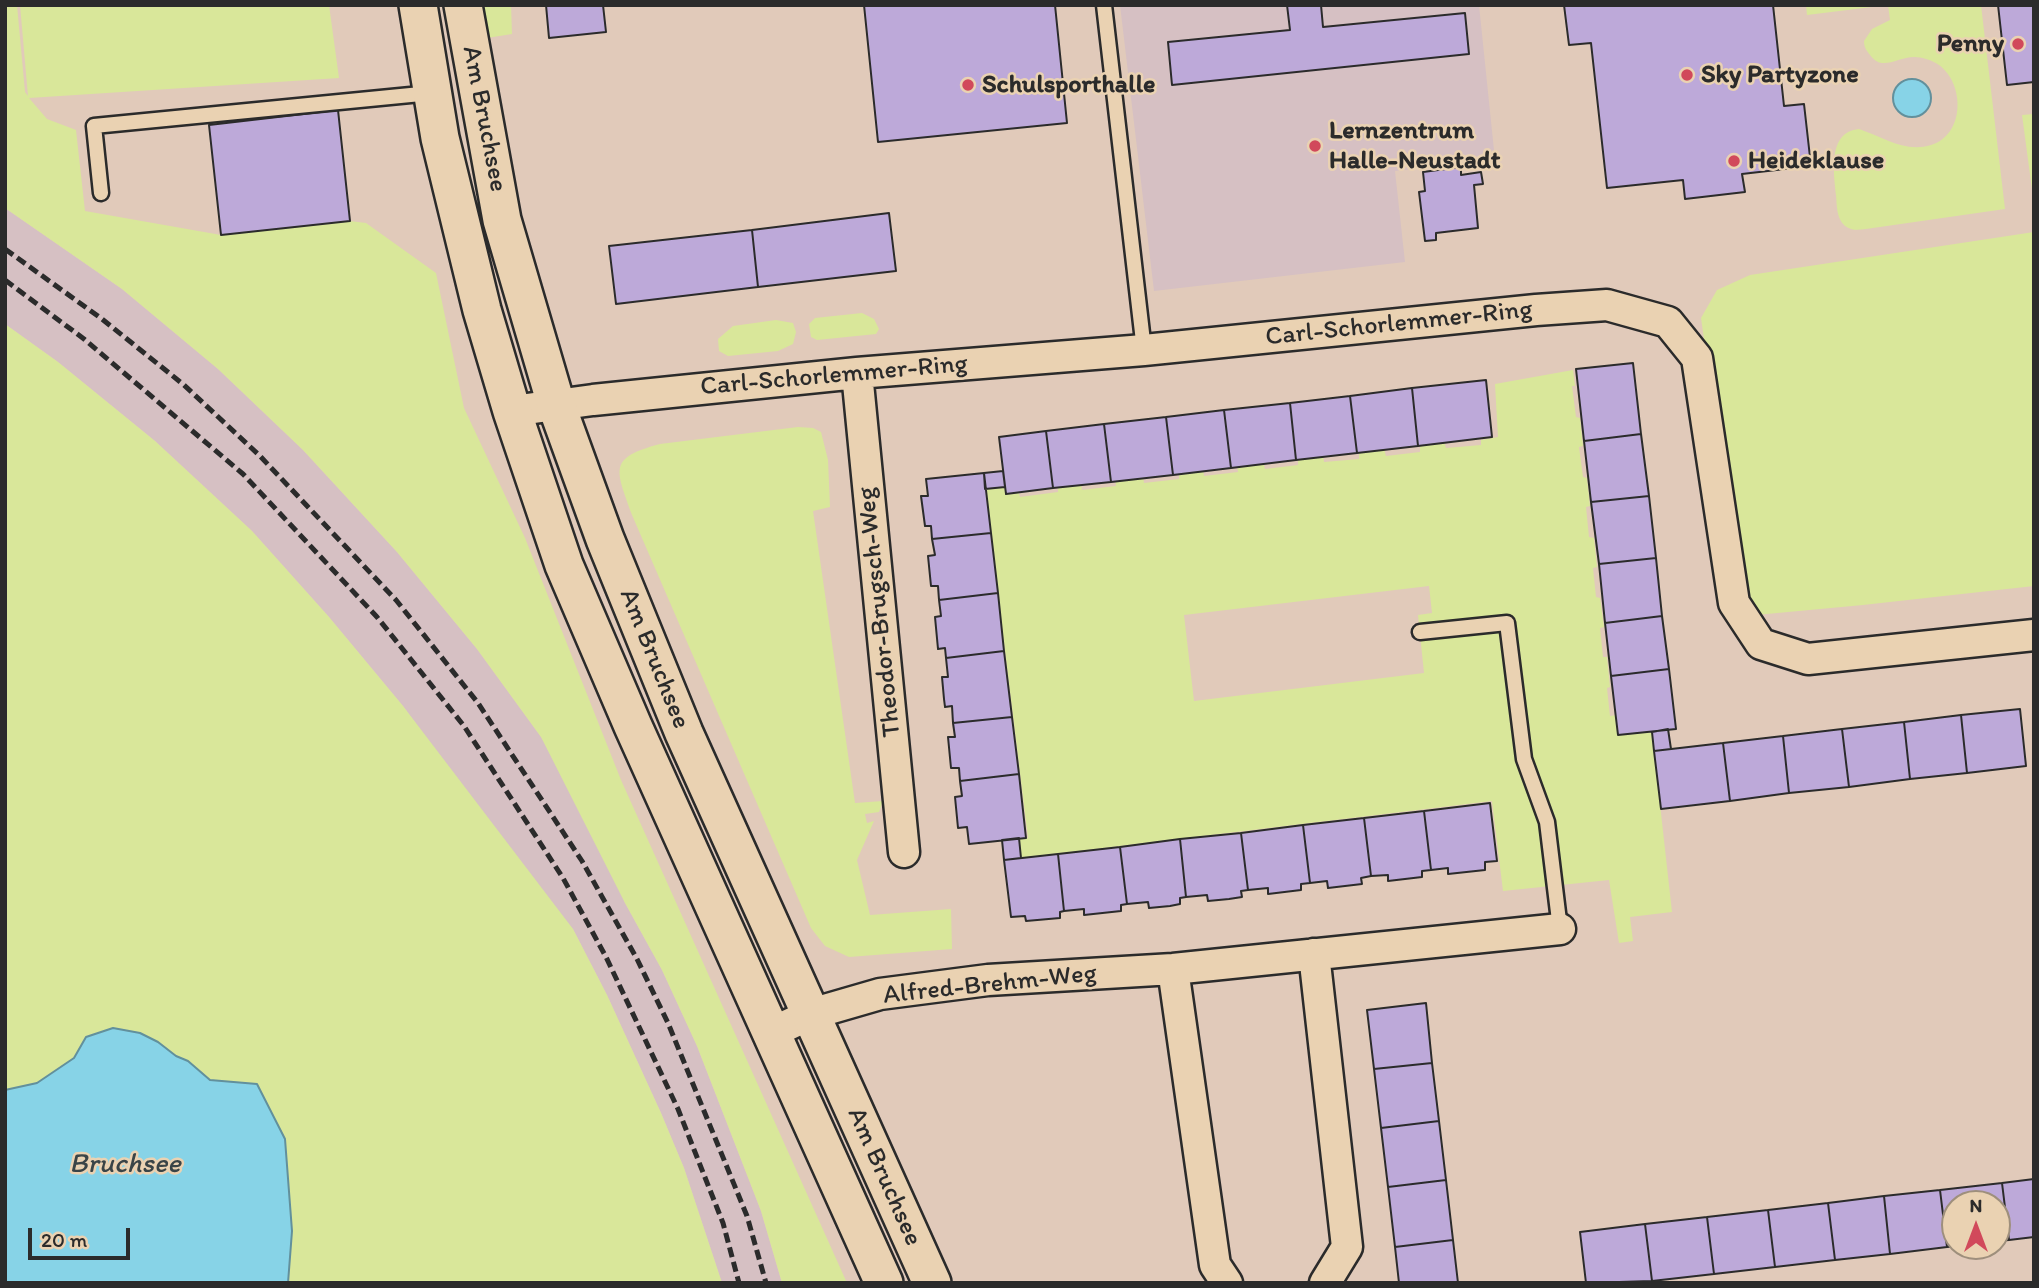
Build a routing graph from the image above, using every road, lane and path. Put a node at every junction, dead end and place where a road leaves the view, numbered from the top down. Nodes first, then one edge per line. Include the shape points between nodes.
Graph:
1 (418, 5) edge
2 (463, 5) edge
3 (1104, 5) edge
4 (432, 93) junction
5 (101, 193) dead end
6 (1144, 350) junction
7 (857, 373) junction
8 (556, 404) junction
9 (512, 411) junction
10 (1420, 632) dead end
11 (2034, 635) edge
12 (904, 852) dead end
13 (1560, 929) joint
14 (1314, 954) junction
15 (1173, 969) junction
16 (811, 1014) junction
17 (771, 1033) junction
18 (884, 1283) edge
19 (932, 1283) edge
20 (1227, 1283) edge
21 (1325, 1283) edge

1 - 4 street, Am Bruchsee
2 - 8 street, Am Bruchsee via 502,220
3 - 6 lane
4 - 5 lane via 94,127
4 - 9 street, Am Bruchsee via 476,283
6 - 7 street, Carl-Schorlemmer-Ring
6 - 11 street, Carl-Schorlemmer-Ring via 1606,305 1668,322 1697,358 1734,603 1761,644 1808,659
7 - 8 street, Carl-Schorlemmer-Ring
7 - 12 street, Theodor-Brugsch-Weg
8 - 9 street, Carl-Schorlemmer-Ring
8 - 16 street, Am Bruchsee via 678,720
9 - 17 street, Am Bruchsee via 564,565
10 - 13 lane via 1507,623 1524,759 1547,822
13 - 14 street, Alfred-Brehm-Weg
14 - 15 street, Alfred-Brehm-Weg
14 - 21 street via 1347,1247
15 - 16 street, Alfred-Brehm-Weg via 989,980 880,994
15 - 20 street via 1215,1265
16 - 17 street, Alfred-Brehm-Weg
16 - 19 street, Am Bruchsee
17 - 18 street, Am Bruchsee

